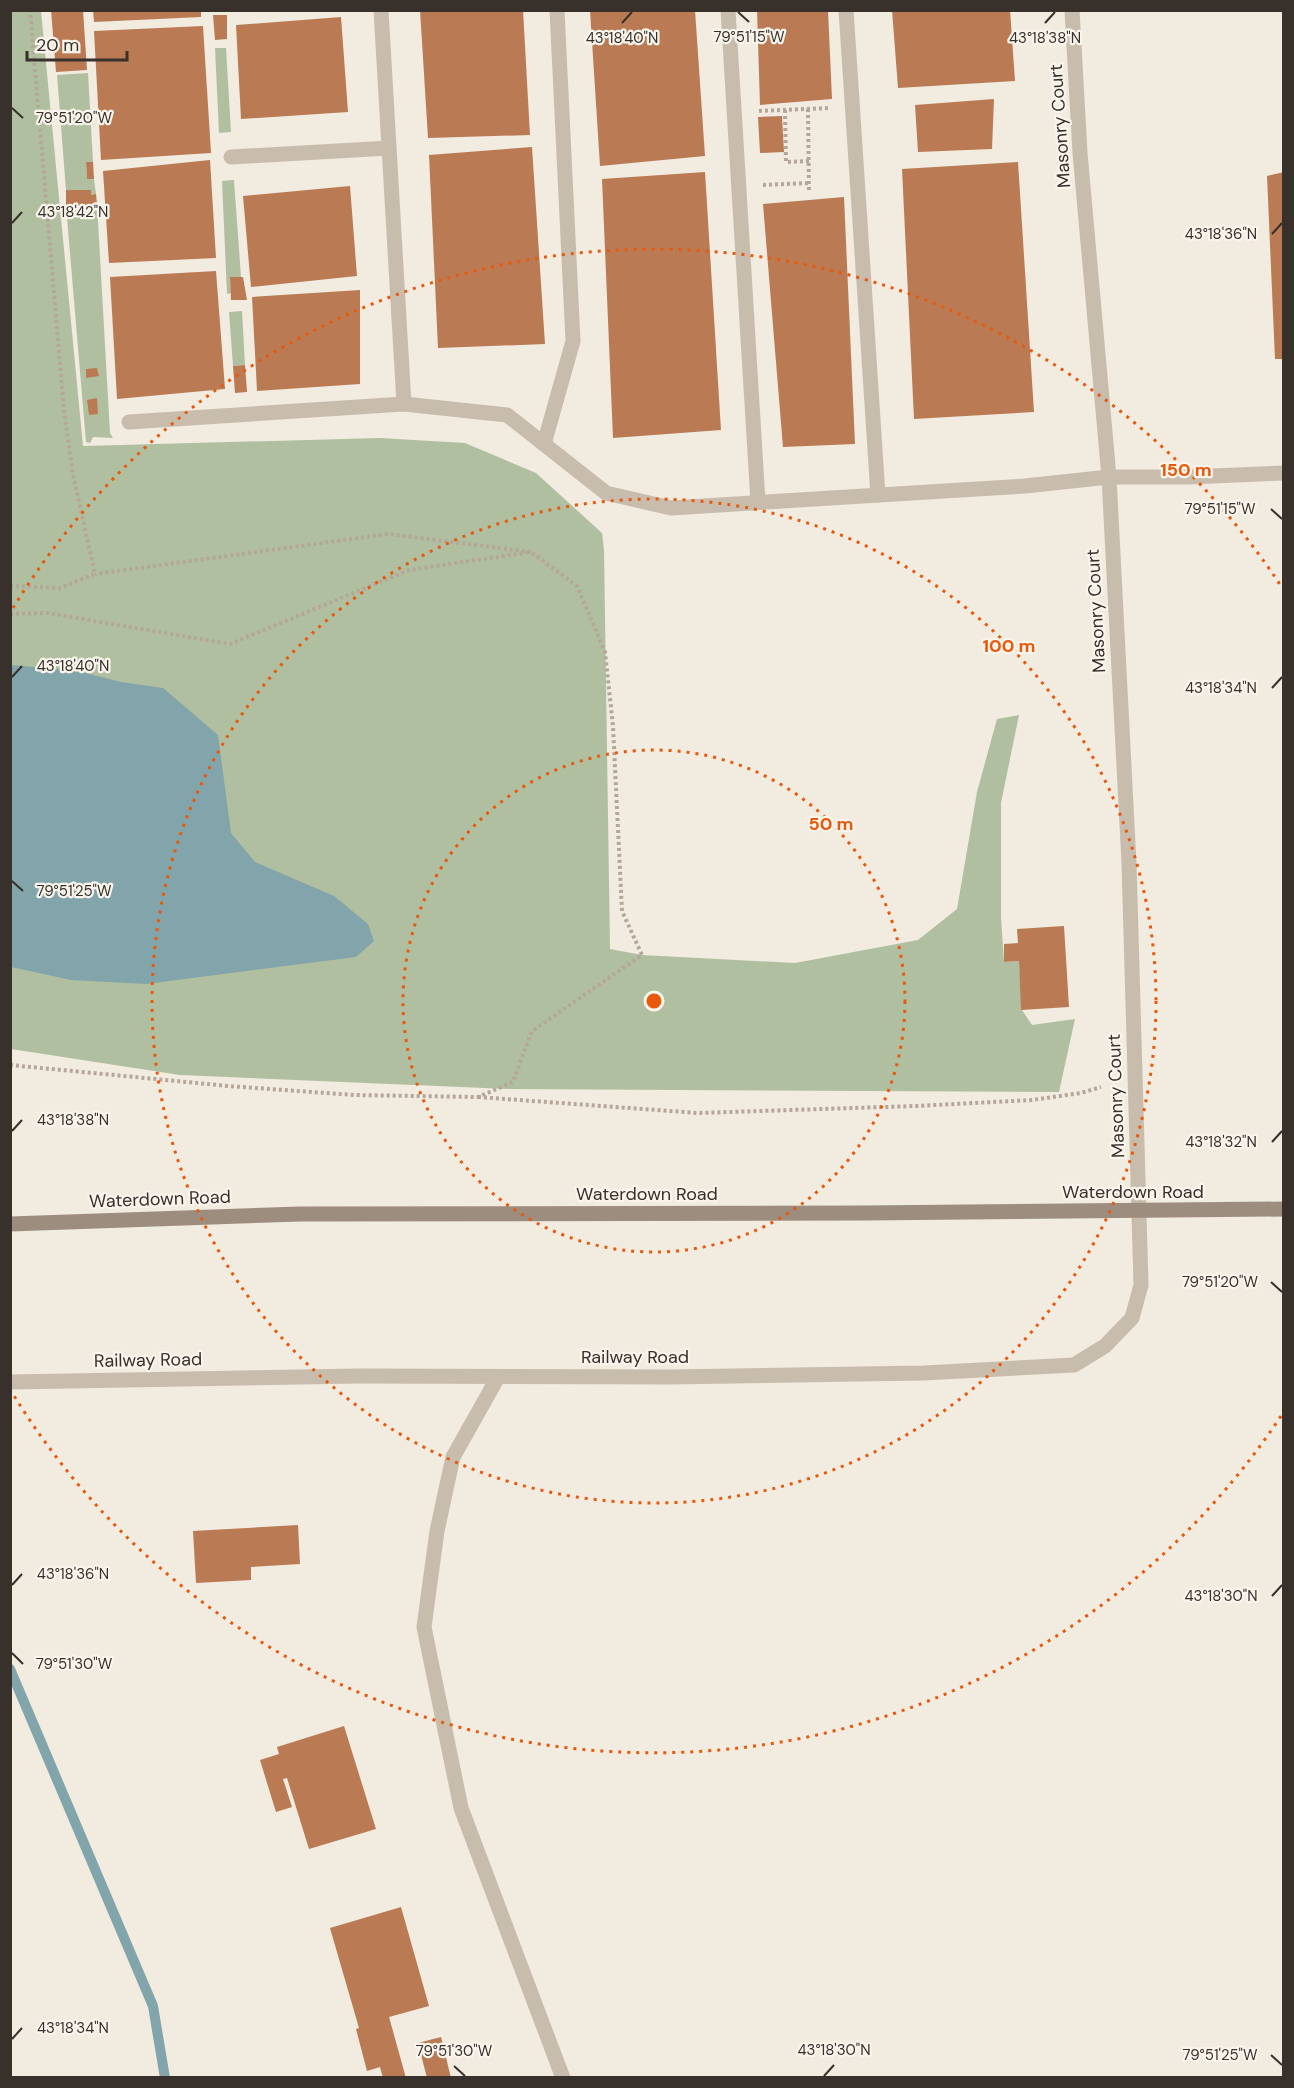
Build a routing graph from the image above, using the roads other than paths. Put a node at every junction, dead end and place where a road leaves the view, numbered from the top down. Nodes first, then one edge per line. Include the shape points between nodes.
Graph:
1 (381, 10) edge
2 (557, 10) edge
3 (728, 10) edge
4 (846, 10) edge
5 (1072, 10) edge
6 (389, 148) junction
7 (231, 157) dead end
8 (404, 404) junction
9 (129, 422) dead end
10 (544, 444) junction
11 (1284, 473) edge
12 (1109, 477) junction
13 (878, 495) junction
14 (758, 502) junction
15 (1284, 1209) edge
16 (1139, 1210) junction
17 (10, 1224) edge
18 (498, 1377) junction
19 (10, 1382) edge
20 (563, 2078) edge

1 - 6 street
2 - 10 street via 573,340
3 - 14 street
4 - 13 street
5 - 12 street, Masonry Court via 1081,164
6 - 7 street
6 - 8 street
8 - 9 street
8 - 10 street via 507,415
10 - 14 street via 606,493 670,508
11 - 12 street
12 - 13 street
12 - 16 street, Masonry Court via 1129,863
13 - 14 street
15 - 16 main road, Waterdown Road
16 - 17 main road, Waterdown Road via 300,1214
16 - 18 street, Railway Road via 1141,1285 1132,1318 1106,1346 1074,1365 924,1373
18 - 19 street, Railway Road
18 - 20 street via 453,1457 437,1531 424,1628 461,1808

